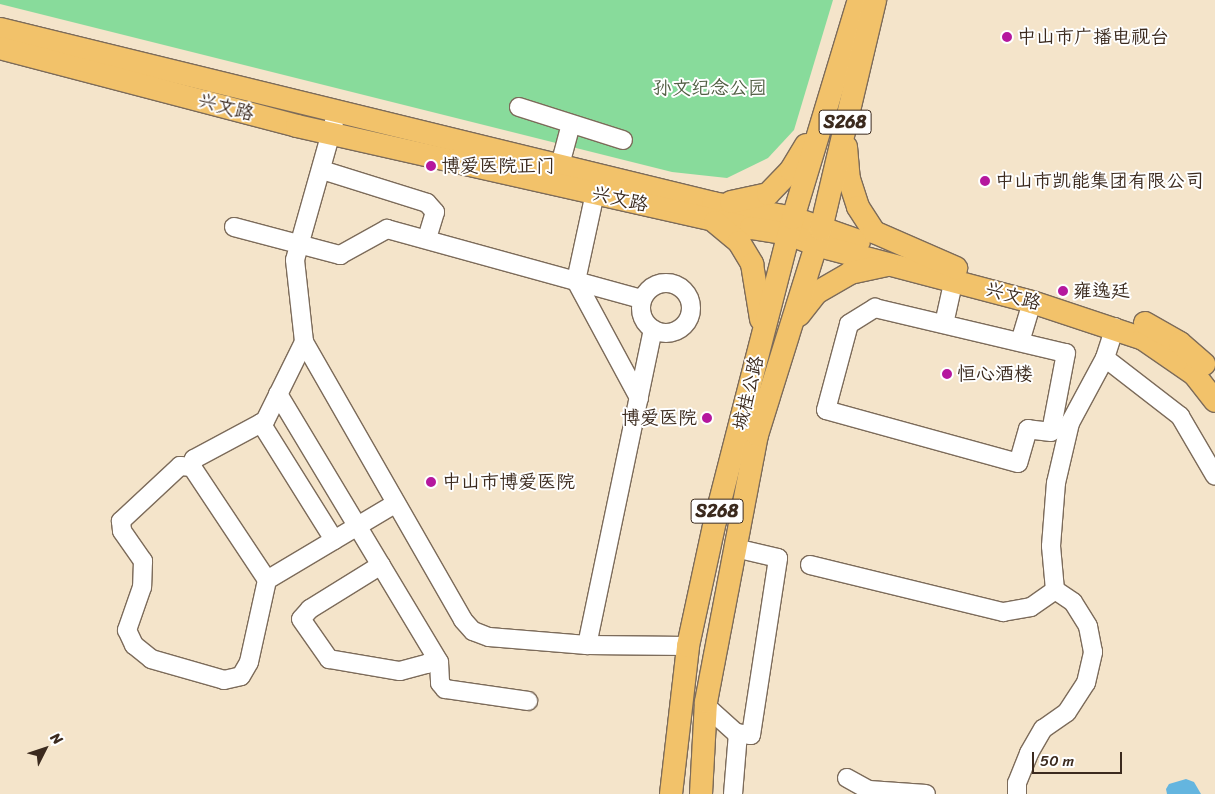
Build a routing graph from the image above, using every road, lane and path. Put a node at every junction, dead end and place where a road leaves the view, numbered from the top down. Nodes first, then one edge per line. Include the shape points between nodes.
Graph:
1 (858, 0) edge
2 (875, 0) edge
3 (0, 29) edge
4 (0, 48) edge
5 (519, 107) dead end
6 (337, 111) junction
7 (822, 118) junction
8 (571, 124) junction
9 (844, 127) junction
10 (331, 133) junction
11 (623, 140) dead end
12 (560, 166) junction
13 (322, 170) junction
14 (595, 193) junction
15 (712, 211) junction
16 (791, 226) junction
17 (234, 227) dead end
18 (819, 237) junction
19 (427, 239) junction
20 (299, 244) junction
21 (894, 264) junction
22 (960, 276) junction
23 (576, 281) junction
24 (642, 299) junction
25 (1032, 302) junction
26 (944, 324) junction
27 (791, 326) junction
28 (1115, 327) junction
29 (653, 330) junction
30 (763, 335) junction
31 (304, 342) junction
32 (1020, 342) junction
33 (1105, 358) junction
34 (1215, 376) edge
35 (278, 394) junction
36 (639, 398) junction
37 (1215, 401) edge
38 (260, 423) junction
39 (192, 467) junction
40 (1215, 476) edge
41 (396, 503) junction
42 (357, 526) junction
43 (334, 540) junction
44 (735, 548) junction
45 (381, 565) junction
46 (810, 565) dead end
47 (267, 580) junction
48 (1055, 590) junction
49 (587, 645) junction
50 (688, 646) junction
51 (436, 657) junction
52 (528, 701) dead end
53 (706, 706) junction
54 (738, 733) junction
55 (847, 778) dead end
56 (671, 794) edge
57 (701, 794) edge
58 (733, 794) edge
59 (926, 794) edge
60 (1017, 794) edge

1 - 7 main road, 城桂公路 / S268
2 - 9 main road, 城桂公路 / S268
3 - 6 main road, 兴文路
4 - 10 main road, 兴文路
5 - 8 street
6 - 10 street
6 - 12 main road, 兴文路
7 - 15 main road via 791,170 768,194
7 - 16 main road, 城桂公路 / S268
8 - 11 street
8 - 12 street
9 - 18 main road, 城桂公路 / S268
9 - 22 main road via 849,179 858,207 874,232
10 - 13 street
10 - 14 main road, 兴文路
12 - 15 main road, 兴文路
13 - 19 street via 427,203 435,212
13 - 20 street
14 - 15 main road, 兴文路
14 - 23 street
15 - 16 main road, 兴文路
15 - 30 main road via 739,242 752,264
16 - 18 main road, 兴文路
16 - 30 main road, 城桂公路 / S268
17 - 20 street
18 - 21 main road, 兴文路
18 - 22 main road, 兴文路
18 - 27 main road, 城桂公路 / S268
19 - 20 street via 387,229 340,255
19 - 23 street
20 - 31 street via 295,260
21 - 22 main road, 兴文路
21 - 27 main road via 850,273 816,293
22 - 25 main road, 兴文路
22 - 26 street
22 - 34 main road, 兴文路 via 1116,313 1149,325 1180,343
23 - 24 street
23 - 36 street
24 - 29 street via 642,316
24 - 29 street via 653,286 668,282 683,288 691,302 689,318 679,330 662,333
25 - 28 main road, 兴文路
25 - 32 street
26 - 32 street
26 - 32 street via 875,308 849,324 826,410 1018,463 1028,429 1051,432 1066,353
27 - 44 main road, 城桂公路 / S268 via 757,435
28 - 33 street
28 - 37 main road, 兴文路 via 1173,357 1194,374
29 - 36 street
30 - 50 main road, 城桂公路 / S268 via 715,520
31 - 35 street
31 - 41 street
33 - 40 street via 1180,416
33 - 48 street via 1070,423 1056,484 1051,546
35 - 38 street
35 - 42 street
36 - 49 street
38 - 39 street via 194,459
38 - 43 street
39 - 47 street
39 - 47 street via 180,466 121,521 122,531 142,561 142,588 127,630 134,645 151,659 215,678 224,680 241,676 249,662
41 - 42 street
41 - 49 street via 463,620 473,631 489,637
42 - 43 street
42 - 45 street
43 - 47 street
44 - 53 main road, 城桂公路 / S268
44 - 54 street via 778,558 751,735
45 - 51 street
45 - 51 street via 310,609 301,619 329,660 400,671 426,664
46 - 48 street via 1003,612 1031,607
48 - 60 street via 1073,602 1088,626 1093,652 1086,683 1067,712 1043,729 1029,753 1017,783
49 - 50 street
50 - 56 main road, 城桂公路 / S268
51 - 52 street via 440,683 445,689
53 - 54 street
53 - 57 main road, 城桂公路 / S268
54 - 58 street
55 - 59 street via 869,790

